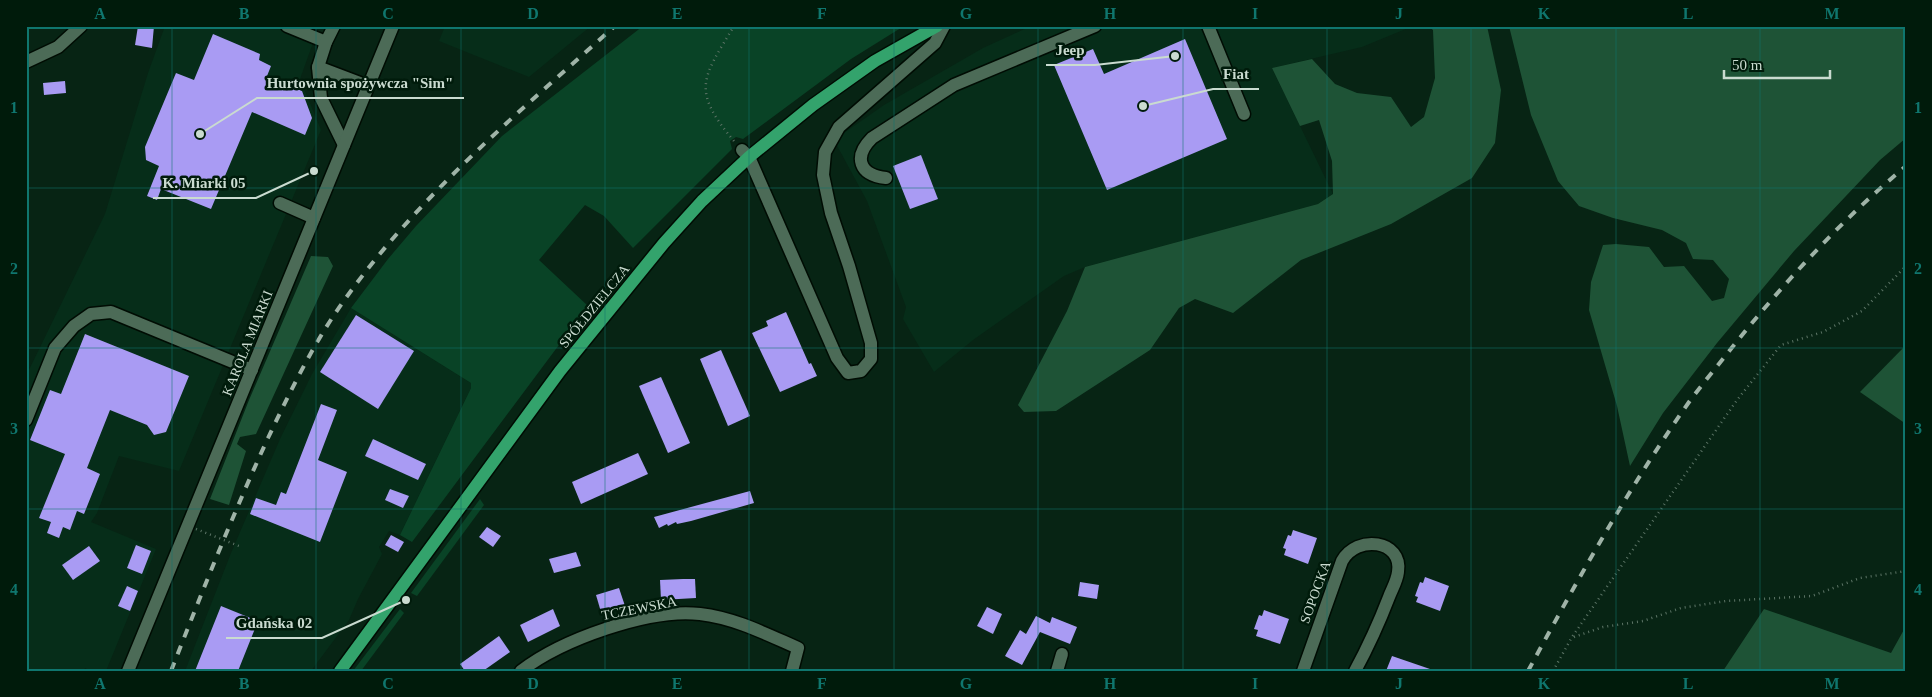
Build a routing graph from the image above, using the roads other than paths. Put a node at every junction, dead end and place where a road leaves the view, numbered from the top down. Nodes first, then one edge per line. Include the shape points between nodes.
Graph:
1 (81, 26) edge
2 (287, 26) edge
3 (334, 26) edge
4 (393, 26) edge
5 (937, 26) edge
6 (944, 26) edge
7 (1095, 26) edge
8 (1208, 26) edge
9 (326, 42) junction
10 (26, 62) edge
11 (318, 68) junction
12 (368, 86) junction
13 (1244, 114) dead end
14 (344, 145) junction
15 (745, 154) junction
16 (886, 178) dead end
17 (280, 204) dead end
18 (314, 218) junction
19 (252, 370) junction
20 (26, 420) edge
21 (1062, 654) dead end
22 (128, 671) edge
23 (340, 671) edge
24 (521, 671) edge
25 (792, 671) edge
26 (1058, 671) edge
27 (1303, 671) edge
28 (1355, 671) edge

1 - 10 street via 58,46
2 - 9 street
3 - 9 street
4 - 12 street, KAROLA MIARKI
5 - 15 main road, SPÓŁDZIELCZA via 851,77
6 - 15 street via 935,43 839,127 825,152 823,175 831,213 871,343 871,359 861,371 848,373 837,358
7 - 16 street via 954,85 872,138 863,147 860,158 863,167 869,174
8 - 13 street
9 - 11 street
11 - 12 street
11 - 14 street via 321,98
12 - 14 street, KAROLA MIARKI
14 - 18 street, KAROLA MIARKI
15 - 23 main road, SPÓŁDZIELCZA via 664,243 566,364
17 - 18 street
18 - 19 street, KAROLA MIARKI
19 - 20 street via 111,312 91,314 74,326 55,348
19 - 22 street, KAROLA MIARKI
21 - 26 street
24 - 25 street, TCZEWSKA via 532,662 590,634 679,614 700,614 742,623 798,648
27 - 28 street, SOPOCKA via 1346,553 1371,543 1389,549 1399,570 1375,632

